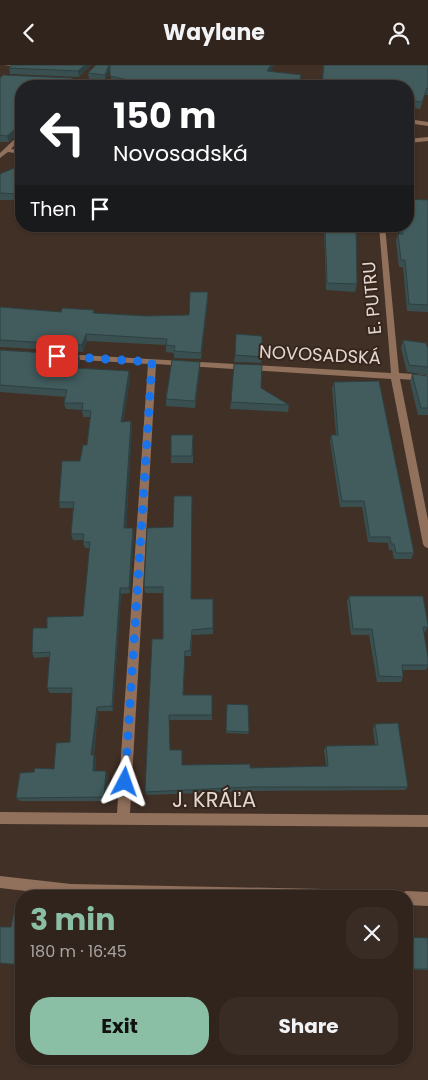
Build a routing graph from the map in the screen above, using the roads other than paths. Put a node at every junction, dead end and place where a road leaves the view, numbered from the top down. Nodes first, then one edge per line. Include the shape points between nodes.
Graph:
1 (87, 76) edge
2 (83, 80) edge
3 (414, 122) edge
4 (428, 124) edge
5 (428, 139) edge
6 (414, 140) edge
7 (15, 141) edge
8 (7, 150) junction
9 (15, 151) edge
10 (0, 156) edge
11 (383, 232) edge
12 (57, 356) edge
13 (152, 362) junction
14 (395, 376) junction
15 (428, 378) edge
16 (428, 544) edge
17 (0, 818) edge
18 (123, 819) junction
19 (428, 821) edge
20 (0, 882) edge
21 (71, 890) edge
22 (413, 898) edge
23 (428, 899) edge

1 - 2 street
3 - 4 street
5 - 6 street
7 - 8 street
8 - 9 street
8 - 10 street
11 - 14 street, E. PUTRU
12 - 13 street, NOVOSADSKÁ
13 - 14 street, NOVOSADSKÁ
13 - 18 street
14 - 15 street, NOVOSADSKÁ
14 - 16 street, E. PUTRU
17 - 18 street, J. KRÁĽA
18 - 19 street, J. KRÁĽA
20 - 21 street
22 - 23 street

